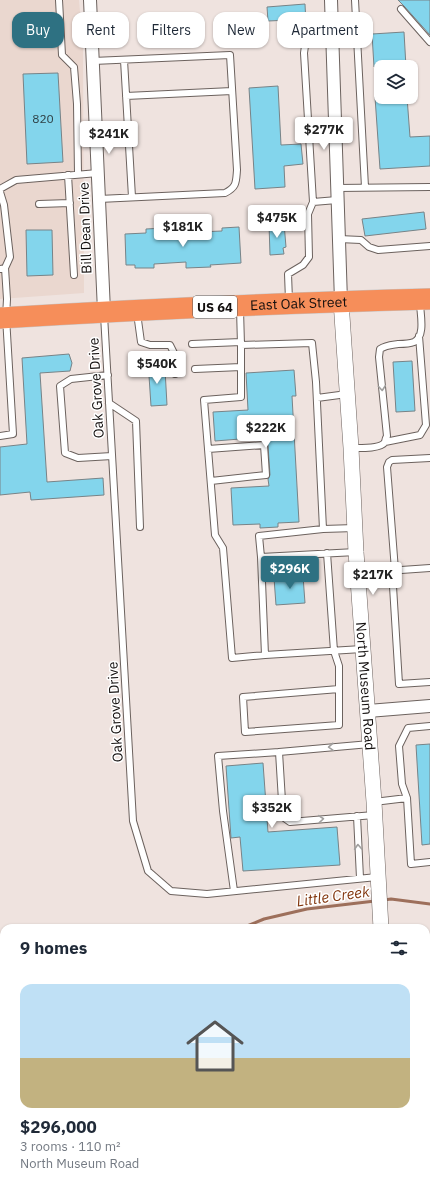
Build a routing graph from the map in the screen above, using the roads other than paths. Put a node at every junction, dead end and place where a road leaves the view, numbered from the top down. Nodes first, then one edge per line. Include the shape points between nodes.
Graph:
1 (59, 0) edge
2 (90, 0) edge
3 (331, 0) edge
4 (355, 0) edge
5 (401, 9) dead end
6 (331, 12) edge
7 (430, 42) edge
8 (305, 48) edge
9 (332, 48) edge
10 (124, 60) junction
11 (93, 62) junction
12 (232, 91) junction
13 (126, 96) junction
14 (98, 173) junction
15 (78, 174) junction
16 (68, 175) junction
17 (365, 187) junction
18 (430, 187) edge
19 (0, 191) edge
20 (337, 194) junction
21 (132, 198) junction
22 (99, 199) junction
23 (70, 202) junction
24 (313, 202) junction
25 (39, 204) dead end
26 (339, 239) junction
27 (430, 246) edge
28 (3, 268) edge
29 (74, 275) dead end
30 (425, 299) edge
31 (341, 301) junction
32 (289, 303) junction
33 (240, 306) junction
34 (137, 310) junction
35 (104, 311) junction
36 (3, 318) edge
37 (419, 336) junction
38 (192, 344) dead end
39 (241, 344) junction
40 (241, 367) junction
41 (195, 369) dead end
42 (175, 374) dead end
43 (108, 375) junction
44 (347, 394) junction
45 (316, 398) junction
46 (109, 403) junction
47 (430, 430) edge
48 (423, 431) junction
49 (0, 436) edge
50 (386, 439) junction
51 (351, 448) junction
52 (208, 449) junction
53 (112, 456) junction
54 (430, 458) edge
55 (211, 481) junction
56 (140, 527) dead end
57 (355, 528) junction
58 (323, 530) junction
59 (356, 552) junction
60 (327, 553) junction
61 (261, 557) junction
62 (430, 568) edge
63 (393, 570) junction
64 (358, 573) junction
65 (363, 649) junction
66 (334, 651) junction
67 (265, 655) junction
68 (430, 682) edge
69 (340, 689) junction
70 (430, 706) edge
71 (368, 711) junction
72 (430, 726) edge
73 (370, 744) junction
74 (279, 752) junction
75 (407, 798) junction
76 (374, 809) junction
77 (356, 816) junction
78 (430, 862) edge
79 (378, 877) junction
80 (360, 878) junction
81 (234, 891) junction
82 (380, 922) edge

1 - 15 lane via 62,55 74,67
2 - 11 street, Bill Dean Drive
3 - 6 street
4 - 17 lane
5 - 7 lane
8 - 24 lane
9 - 20 street
10 - 11 lane
10 - 12 lane via 230,55
10 - 13 lane
11 - 14 street, Bill Dean Drive
12 - 13 lane
12 - 21 lane via 237,170 236,183 232,189 225,193
13 - 21 lane
14 - 15 lane
14 - 22 street, Bill Dean Drive
15 - 16 lane
16 - 19 lane via 16,180
16 - 23 lane
17 - 18 lane
17 - 20 lane
19 - 28 lane via 10,257
20 - 24 lane
20 - 26 street
21 - 22 lane
22 - 35 street, Bill Dean Drive
23 - 25 lane
23 - 29 lane
24 - 32 lane via 308,214 309,257 288,274
26 - 27 lane via 362,240 369,247 378,250
26 - 31 street
28 - 36 lane via 7,299
30 - 31 highway, East Oak Street / US 64
30 - 37 lane
31 - 32 highway, East Oak Street / US 64
31 - 44 street, North Museum Road
32 - 33 highway, East Oak Street / US 64
33 - 34 highway, East Oak Street / US 64
33 - 39 lane
34 - 35 highway, East Oak Street / US 64
34 - 42 lane via 141,342 150,345 170,345 174,353
35 - 36 highway, East Oak Street / US 64
35 - 43 lane, Oak Grove Drive
36 - 49 lane via 13,434
37 - 48 lane via 426,425
37 -> 50 lane via 414,342 380,349
38 - 39 lane
39 - 40 lane
39 - 45 lane via 312,343
40 - 41 lane
40 - 52 lane via 242,397 204,400
43 - 46 lane, Oak Grove Drive
43 - 53 lane via 71,379 60,386 65,453 78,458
44 - 45 lane
44 - 51 street, North Museum Road
45 - 58 lane
46 - 53 lane, Oak Grove Drive
46 - 56 lane via 136,421
47 - 48 lane
48 - 50 lane via 420,435
50 - 51 lane via 382,446
51 - 57 street, North Museum Road
52 - 55 lane
52 - 55 lane via 264,445 266,475
53 - 81 lane, Oak Grove Drive via 133,821 148,871 171,891 207,894
54 - 63 lane via 392,460 387,467
55 - 67 lane via 215,535 223,548 232,658
57 - 58 lane
57 - 59 street, North Museum Road
58 - 61 lane via 259,536
59 - 60 lane
59 - 64 street, North Museum Road
60 - 61 lane
60 - 66 lane
61 - 67 lane
62 - 63 lane
63 - 64 lane
63 - 68 lane via 399,684
64 - 65 street, North Museum Road
65 - 66 lane
65 - 71 street, North Museum Road
66 - 67 lane
66 - 69 lane via 339,666
69 - 69 lane via 339,725 245,732 244,697
70 - 71 street
71 - 73 street, North Museum Road
72 - 75 lane via 408,728 398,746 402,784
73 -> 74 lane
73 - 76 street, North Museum Road
74 -> 77 lane via 283,817 290,822
74 - 81 lane via 218,756
75 - 76 lane
75 - 78 lane via 411,864
76 - 77 lane
76 - 79 street, North Museum Road
80 -> 77 lane
79 - 80 lane, Oak Grove Drive
79 - 82 street, North Museum Road
80 - 81 lane, Oak Grove Drive

